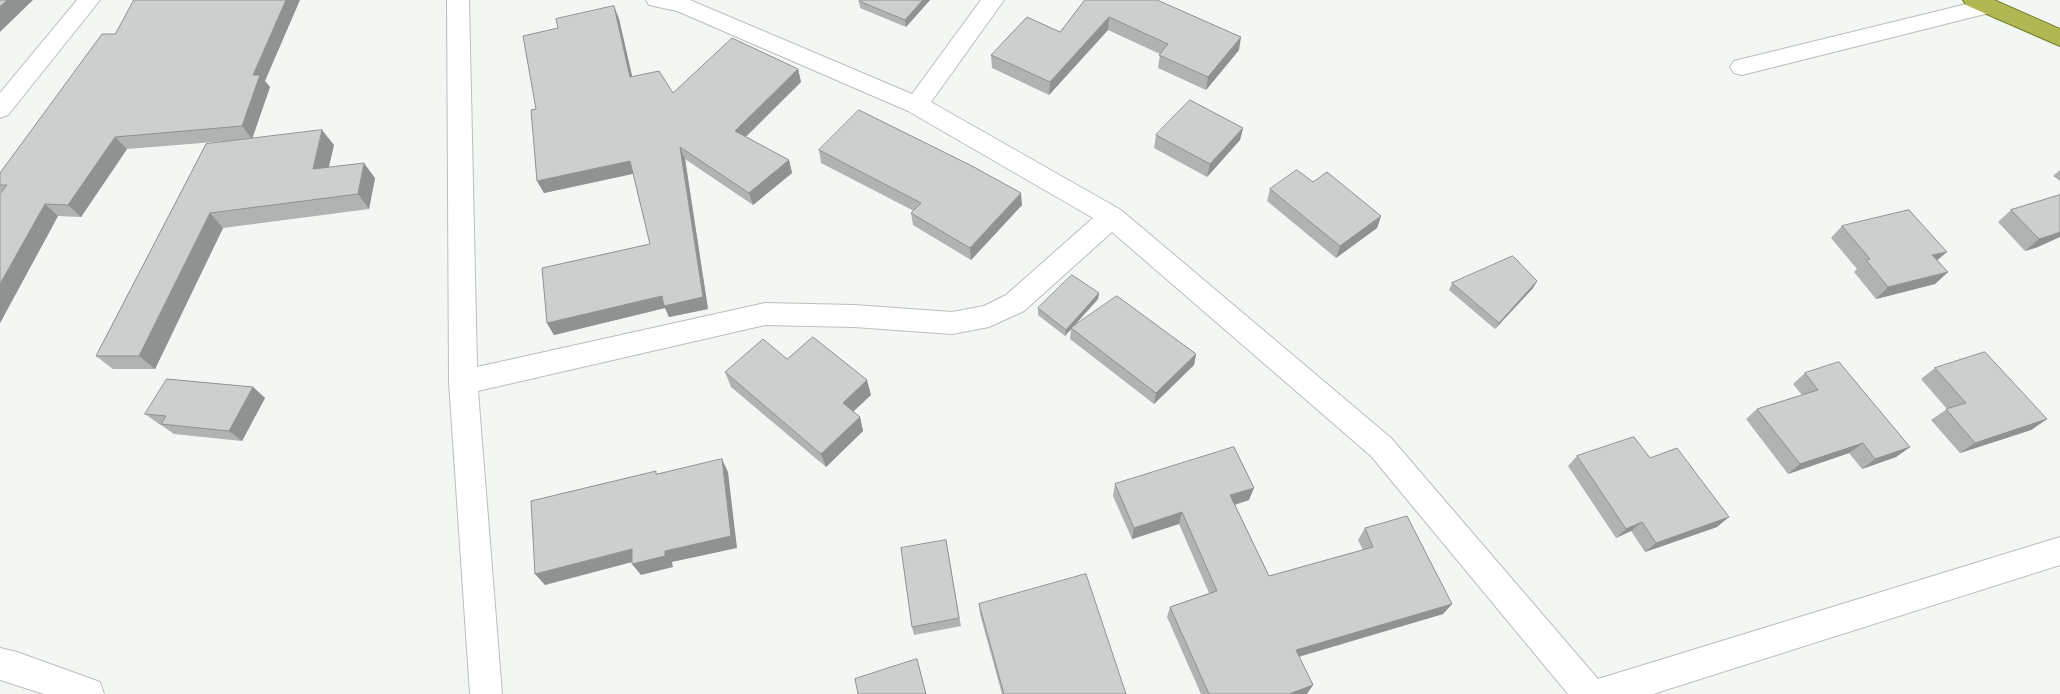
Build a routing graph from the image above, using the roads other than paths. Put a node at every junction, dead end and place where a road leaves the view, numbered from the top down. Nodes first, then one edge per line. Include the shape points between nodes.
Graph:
1 (89, 0) edge
2 (458, 0) edge
3 (657, 0) edge
4 (993, 0) edge
5 (1982, 3) edge
6 (2060, 38) edge
7 (1742, 67) dead end
8 (916, 104) junction
9 (0, 109) edge
10 (1112, 216) junction
11 (464, 382) junction
12 (2060, 551) edge
13 (0, 664) edge
14 (88, 694) edge
15 (486, 694) edge
16 (1589, 694) edge
17 (1601, 694) edge

1 - 9 street
2 - 11 street
3 - 8 street via 682,5
4 - 8 street
5 - 6 highway
5 - 7 street
8 - 10 street
10 - 11 street via 1015,303 989,316 952,323 765,314
10 - 16 street via 1381,447
11 - 15 street
12 - 17 street
13 - 14 street

